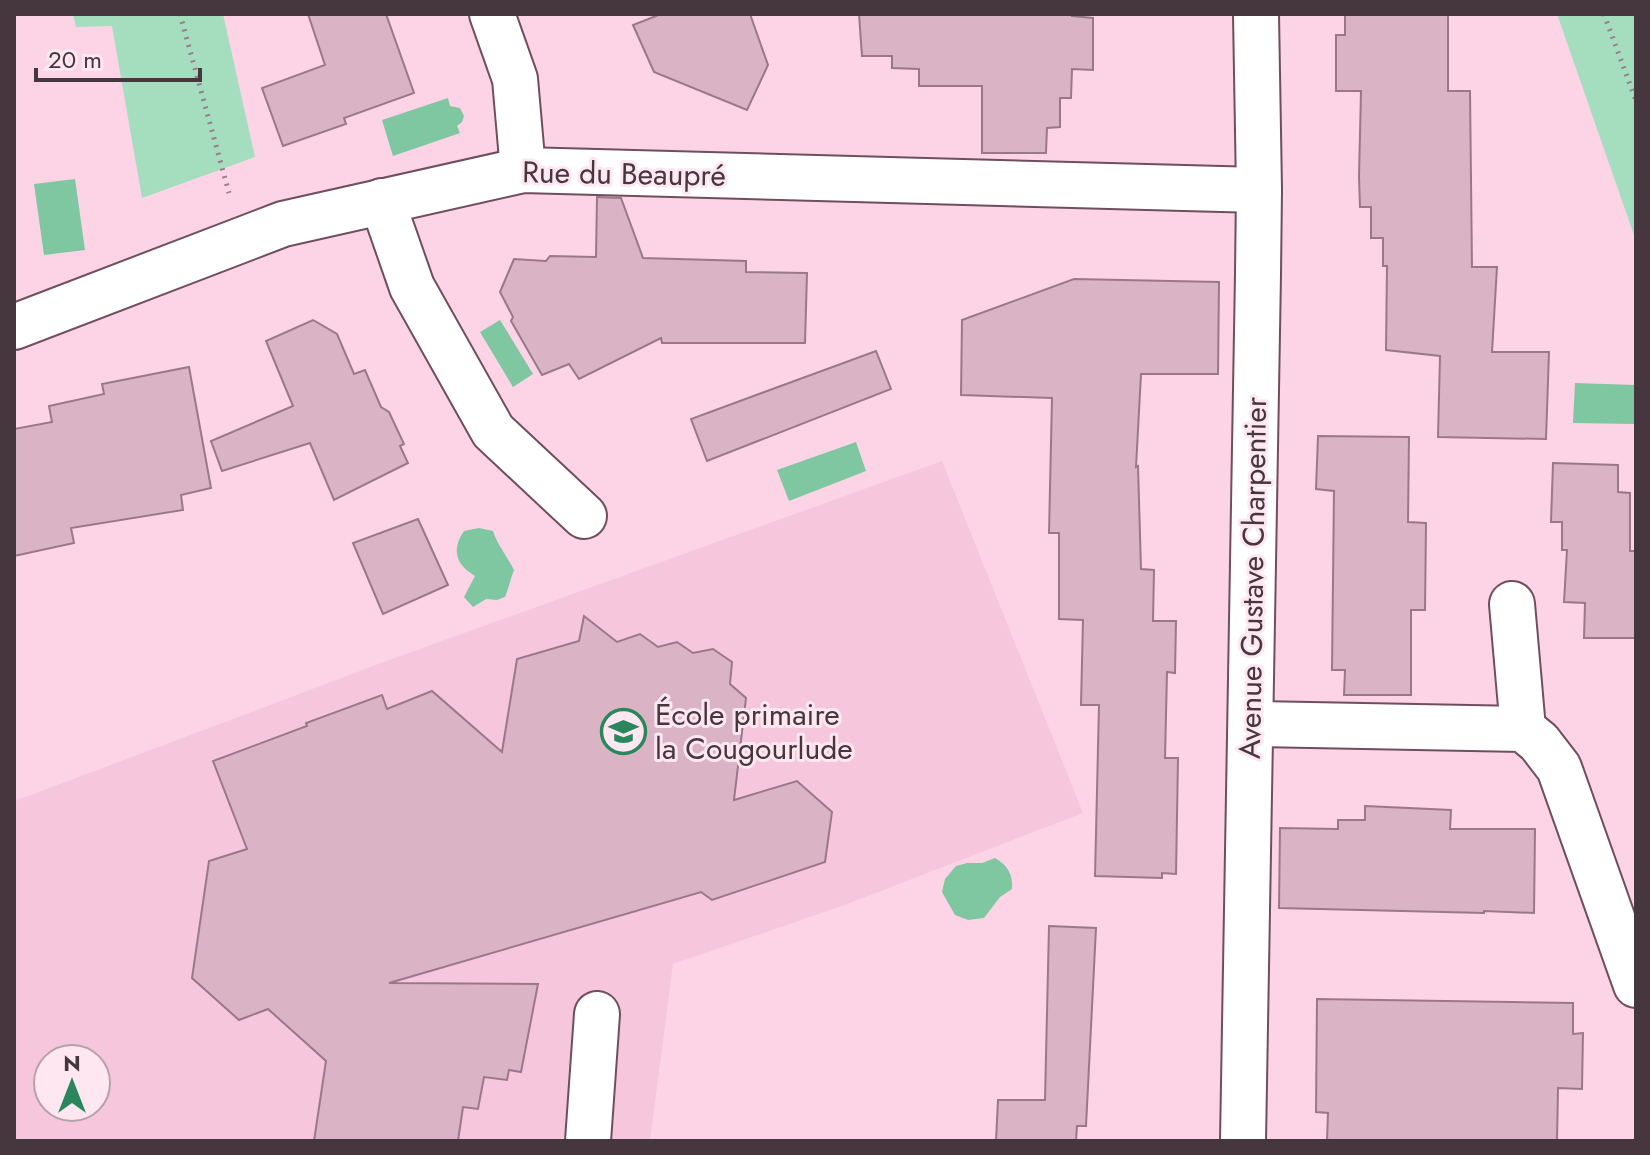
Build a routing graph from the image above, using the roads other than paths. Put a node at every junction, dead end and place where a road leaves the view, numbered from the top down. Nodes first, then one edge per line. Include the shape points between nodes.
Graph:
1 (492, 14) edge
2 (1256, 14) edge
3 (523, 170) junction
4 (1259, 190) junction
5 (382, 201) junction
6 (14, 327) edge
7 (584, 516) dead end
8 (1512, 604) dead end
9 (1251, 724) junction
10 (1523, 729) junction
11 (1636, 985) edge
12 (597, 1014) dead end
13 (588, 1141) edge
14 (1243, 1141) edge

1 - 3 street via 515,79
2 - 4 street, Avenue Gustave Charpentier
3 - 4 street, Rue du Beaupré
3 - 5 street, Rue du Beaupré
4 - 9 street, Avenue Gustave Charpentier
5 - 6 street, Rue du Beaupré via 283,224
5 - 7 street via 412,287 493,431
8 - 10 street
9 - 10 street
9 - 14 street, Avenue Gustave Charpentier
10 - 11 street via 1559,768
12 - 13 street

